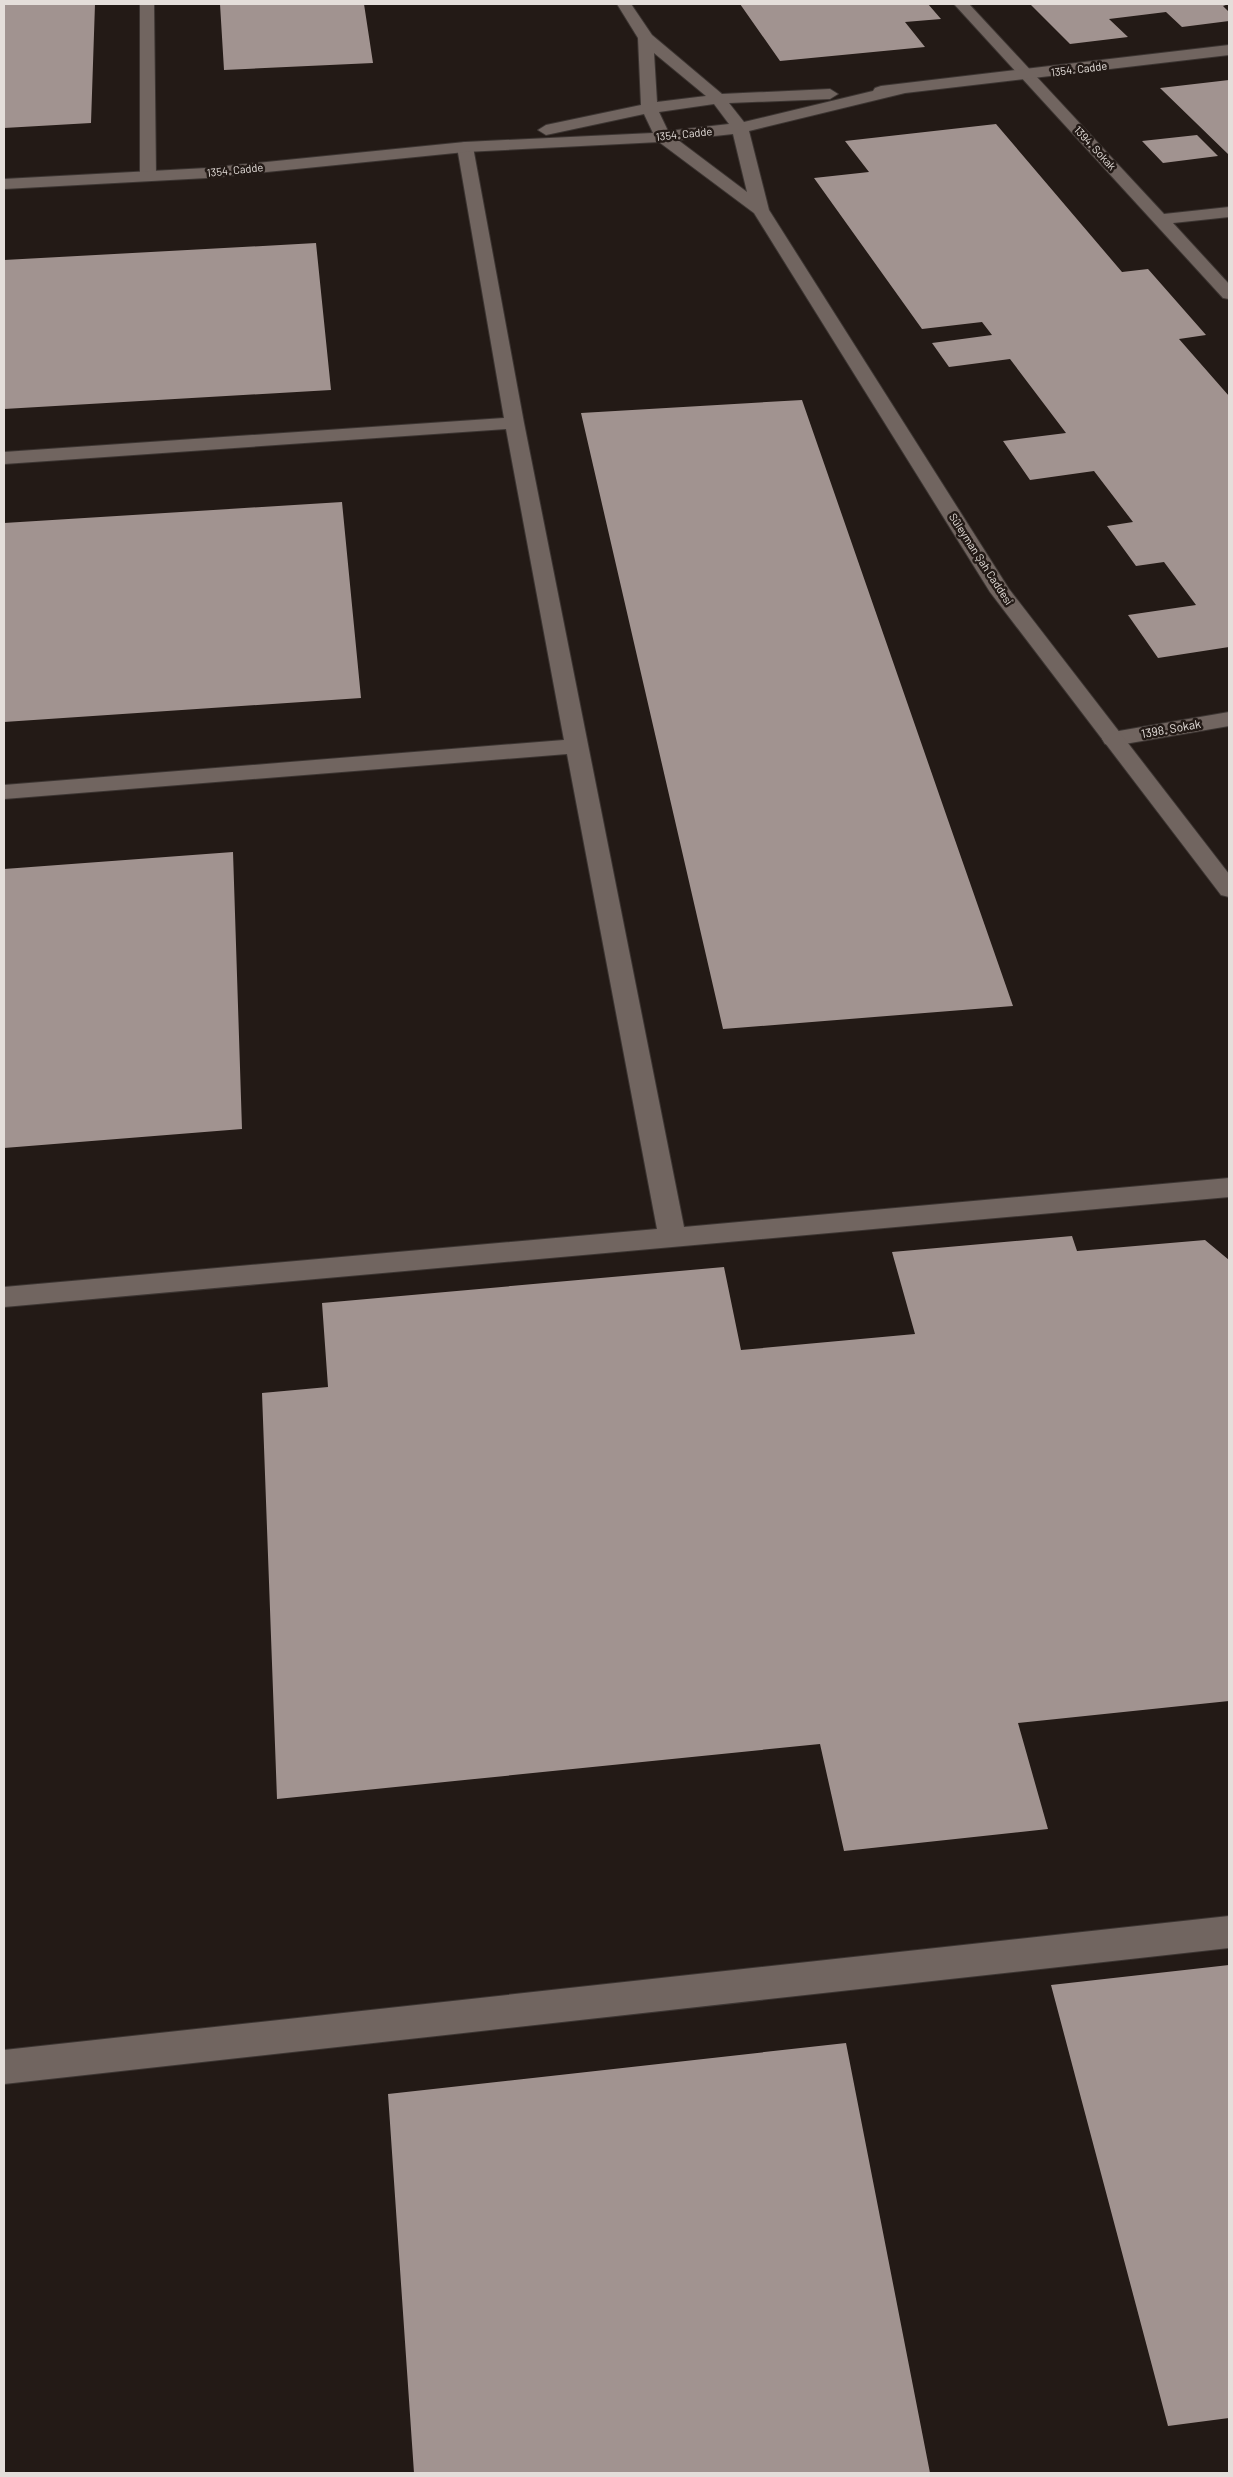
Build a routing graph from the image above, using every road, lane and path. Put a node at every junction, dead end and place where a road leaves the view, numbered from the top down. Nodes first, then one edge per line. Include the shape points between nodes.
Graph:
1 (147, 4) edge
2 (624, 4) edge
3 (961, 4) edge
4 (646, 38) junction
5 (1229, 50) edge
6 (1027, 75) junction
7 (899, 90) junction
8 (718, 99) junction
9 (648, 108) junction
10 (740, 128) junction
11 (663, 137) junction
12 (465, 147) junction
13 (148, 176) junction
14 (4, 184) edge
15 (760, 210) junction
16 (1229, 212) edge
17 (1161, 219) junction
18 (1229, 294) edge
19 (514, 423) junction
20 (4, 458) edge
21 (1229, 719) edge
22 (1114, 739) junction
23 (577, 746) junction
24 (4, 792) edge
25 (1229, 890) edge
26 (1229, 1188) edge
27 (672, 1237) junction
28 (4, 1297) edge
29 (1229, 1932) edge
30 (4, 2067) edge

1 - 13 main road
2 - 4 main road
3 - 6 main road, 1394. Sokak
4 - 8 main road
4 - 9 main road
5 - 6 main road, 1354. Cadde
6 - 7 main road, 1354. Cadde
6 - 17 main road, 1394. Sokak
7 - 8 main road, 1354. Cadde
7 - 10 main road, 1354. Cadde
8 - 9 main road, 1354. Cadde
8 - 10 main road
9 - 11 main road
9 - 12 main road, 1354. Cadde
10 - 11 main road, 1354. Cadde
10 - 15 main road
11 - 12 main road, 1354. Cadde
11 - 15 main road
12 - 13 main road, 1354. Cadde
12 - 19 main road
13 - 14 main road, 1354. Cadde
15 - 22 main road, Süleyman Şah Caddesi via 1000,592
16 - 17 main road
17 - 18 main road, 1394. Sokak
19 - 20 main road
19 - 23 main road
21 - 22 main road, 1398. Sokak
22 - 25 main road, Süleyman Şah Caddesi
23 - 24 main road
23 - 27 main road
26 - 27 main road
27 - 28 main road
29 - 30 main road

